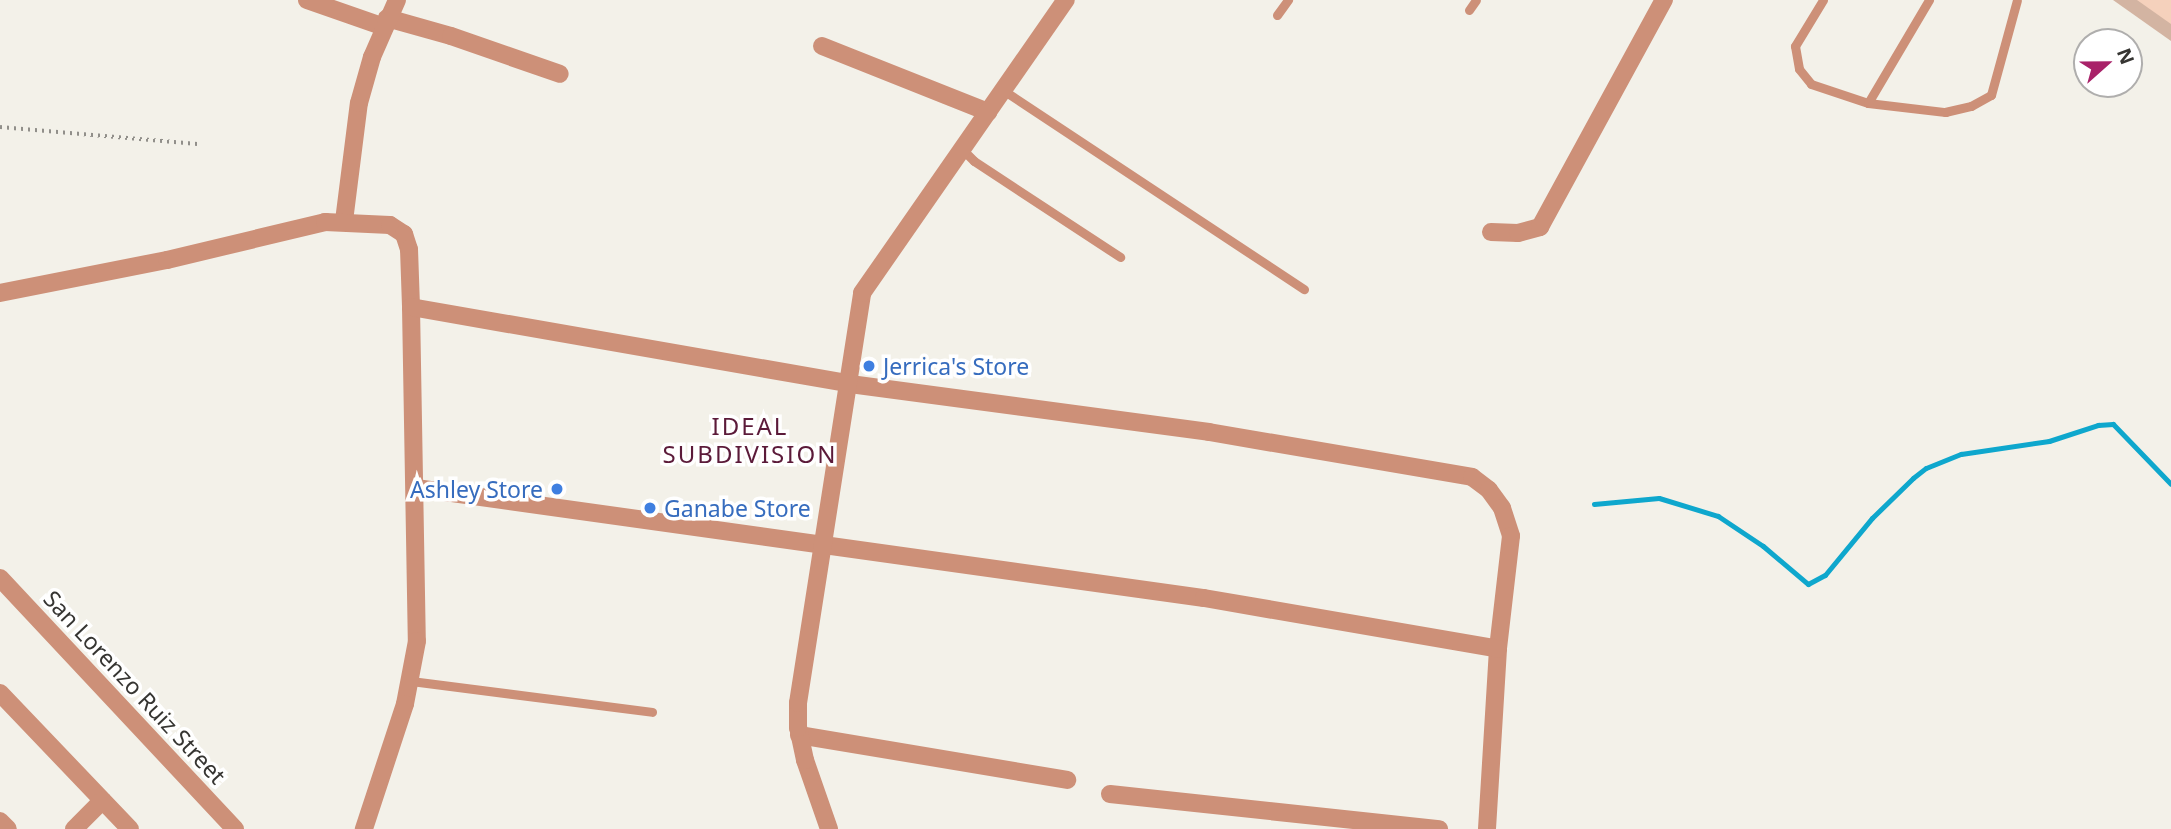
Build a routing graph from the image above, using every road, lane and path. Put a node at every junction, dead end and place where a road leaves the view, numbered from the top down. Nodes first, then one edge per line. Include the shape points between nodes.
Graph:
1 (307, 0) edge
2 (397, 0) edge
3 (1066, 0) edge
4 (1288, 0) edge
5 (1476, 0) edge
6 (1664, 0) edge
7 (1823, 0) edge
8 (1929, 0) edge
9 (2017, 0) edge
10 (1469, 10) dead end
11 (1277, 15) dead end
12 (386, 22) junction
13 (822, 46) dead end
14 (560, 74) dead end
15 (1003, 90) junction
16 (1868, 103) junction
17 (988, 112) junction
18 (0, 127) edge
19 (200, 144) dead end
20 (962, 149) junction
21 (344, 221) junction
22 (1491, 232) dead end
23 (1120, 257) dead end
24 (1304, 289) dead end
25 (0, 293) edge
26 (411, 307) junction
27 (850, 384) junction
28 (416, 488) junction
29 (823, 547) junction
30 (0, 578) edge
31 (1498, 649) junction
32 (411, 681) junction
33 (0, 693) edge
34 (652, 712) dead end
35 (799, 735) junction
36 (1067, 780) dead end
37 (1110, 794) dead end
38 (102, 801) junction
39 (0, 821) edge
40 (8, 829) edge
41 (74, 829) edge
42 (130, 829) edge
43 (234, 829) edge
44 (364, 829) edge
45 (830, 829) edge
46 (1439, 829) edge
47 (1487, 829) edge

1 - 12 street
2 - 12 street
3 - 15 street
4 - 11 lane
5 - 10 lane
6 - 22 street via 1540,228
7 - 16 lane via 1795,47 1799,69 1811,84
8 - 16 lane
9 - 16 lane via 1991,95 1945,113
12 - 14 street via 451,36
12 - 21 street via 359,103
13 - 17 street
15 - 17 street
15 - 24 lane
17 - 20 street
18 - 19 path
20 - 23 lane
20 - 27 street via 862,293
21 - 25 street
21 - 26 street via 390,225 404,234 409,249
26 - 27 street
26 - 28 street
27 - 29 street
27 - 31 street via 1209,432 1472,477 1502,508 1511,536
28 - 29 street
28 - 32 street via 418,629
29 - 31 street via 1204,598
29 - 35 street via 797,703
30 - 43 street, San Lorenzo Ruiz Street
31 - 47 street
32 - 34 lane
32 - 44 street
33 - 38 street
35 - 36 street
35 - 45 street
37 - 46 street
38 - 41 street
38 - 42 street
39 - 40 street

